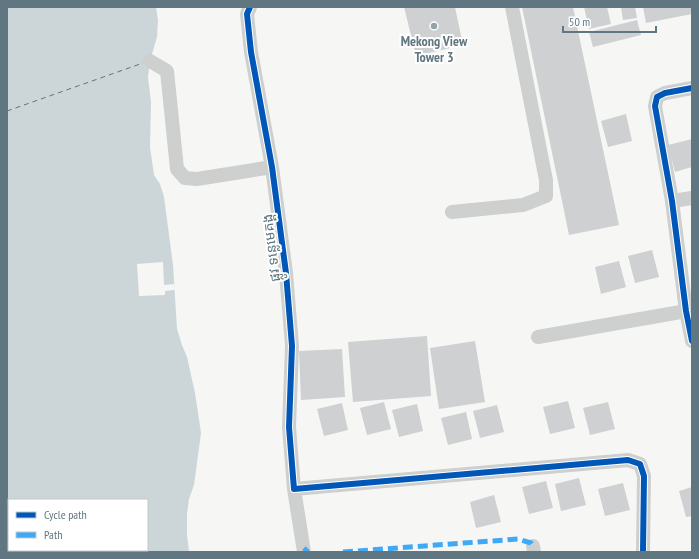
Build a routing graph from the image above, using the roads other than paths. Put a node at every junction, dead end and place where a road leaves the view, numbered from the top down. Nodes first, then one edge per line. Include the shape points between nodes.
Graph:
1 (250, 7) edge
2 (512, 7) edge
3 (150, 61) dead end
4 (692, 88) edge
5 (272, 167) junction
6 (692, 198) edge
7 (672, 202) junction
8 (452, 212) dead end
9 (689, 310) edge
10 (538, 337) dead end
11 (692, 340) edge
12 (294, 489) junction
13 (304, 550) edge
14 (643, 552) edge

1 - 5 street, ផ្លូវ ទន្លេមេគង្គ via 247,14 250,52
2 - 8 street via 546,180 546,196 522,205
3 - 5 street via 167,71 177,169 186,178 197,179
4 - 7 street via 665,93 657,97 655,106
5 - 12 street, ផ្លូវ ទន្លេមេគង្គ via 286,273 292,346 289,427
6 - 7 street
7 - 9 street
9 - 10 street
9 - 11 street
12 - 13 street, ផ្លូវ ទន្លេមេគង្គ
12 - 14 street via 628,460 640,464 644,476

